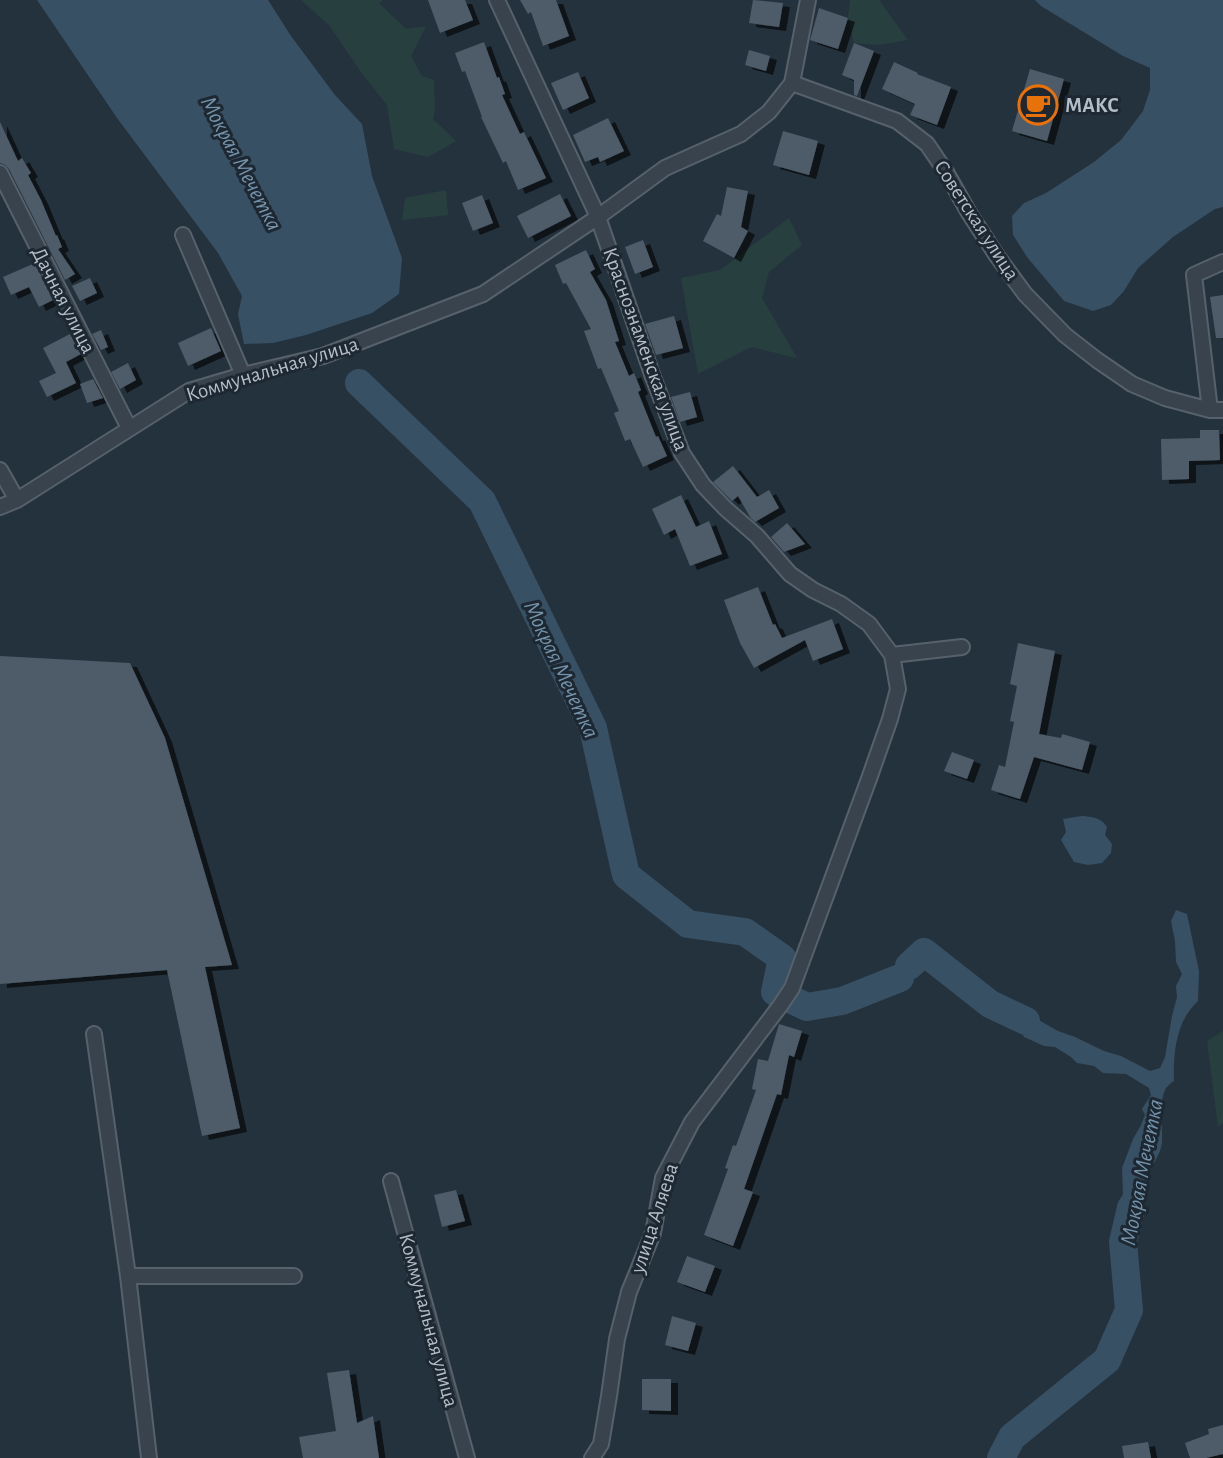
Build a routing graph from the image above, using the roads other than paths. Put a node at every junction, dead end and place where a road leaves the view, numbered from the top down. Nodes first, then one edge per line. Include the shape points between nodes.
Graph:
1 (497, 0) edge
2 (808, 0) edge
3 (792, 83) junction
4 (0, 173) edge
5 (598, 217) junction
6 (183, 235) dead end
7 (1223, 262) edge
8 (243, 374) junction
9 (1217, 410) edge
10 (129, 428) junction
11 (0, 470) edge
12 (17, 500) junction
13 (0, 507) edge
14 (962, 647) dead end
15 (892, 654) junction
16 (792, 988) joint
17 (94, 1034) dead end
18 (391, 1181) dead end
19 (128, 1276) junction
20 (294, 1276) dead end
21 (149, 1458) edge
22 (467, 1458) edge
23 (592, 1458) edge

1 - 5 street, Краснознаменская улица
2 - 3 street
3 - 5 street, Коммунальная улица via 769,112 741,134 665,168
3 - 9 street, Советская улица via 897,121 927,144 997,256 1065,335 1132,384 1165,398
4 - 10 street, Дачная улица
5 - 8 street, Коммунальная улица via 483,294 323,356
5 - 15 street, Краснознаменская улица via 682,453 703,485 790,574 869,624
6 - 8 street
7 - 9 street via 1194,275
8 - 10 street, Коммунальная улица via 189,391
10 - 12 street, Коммунальная улица
11 - 12 street
12 - 13 street, Коммунальная улица
14 - 15 street
15 - 16 street, Краснознаменская улица via 898,690 890,719
16 - 23 street, улица Аляева via 692,1122 663,1178 653,1233 629,1292 617,1339 601,1444
17 - 19 street
18 - 22 street, Коммунальная улица
19 - 20 street
19 - 21 street

